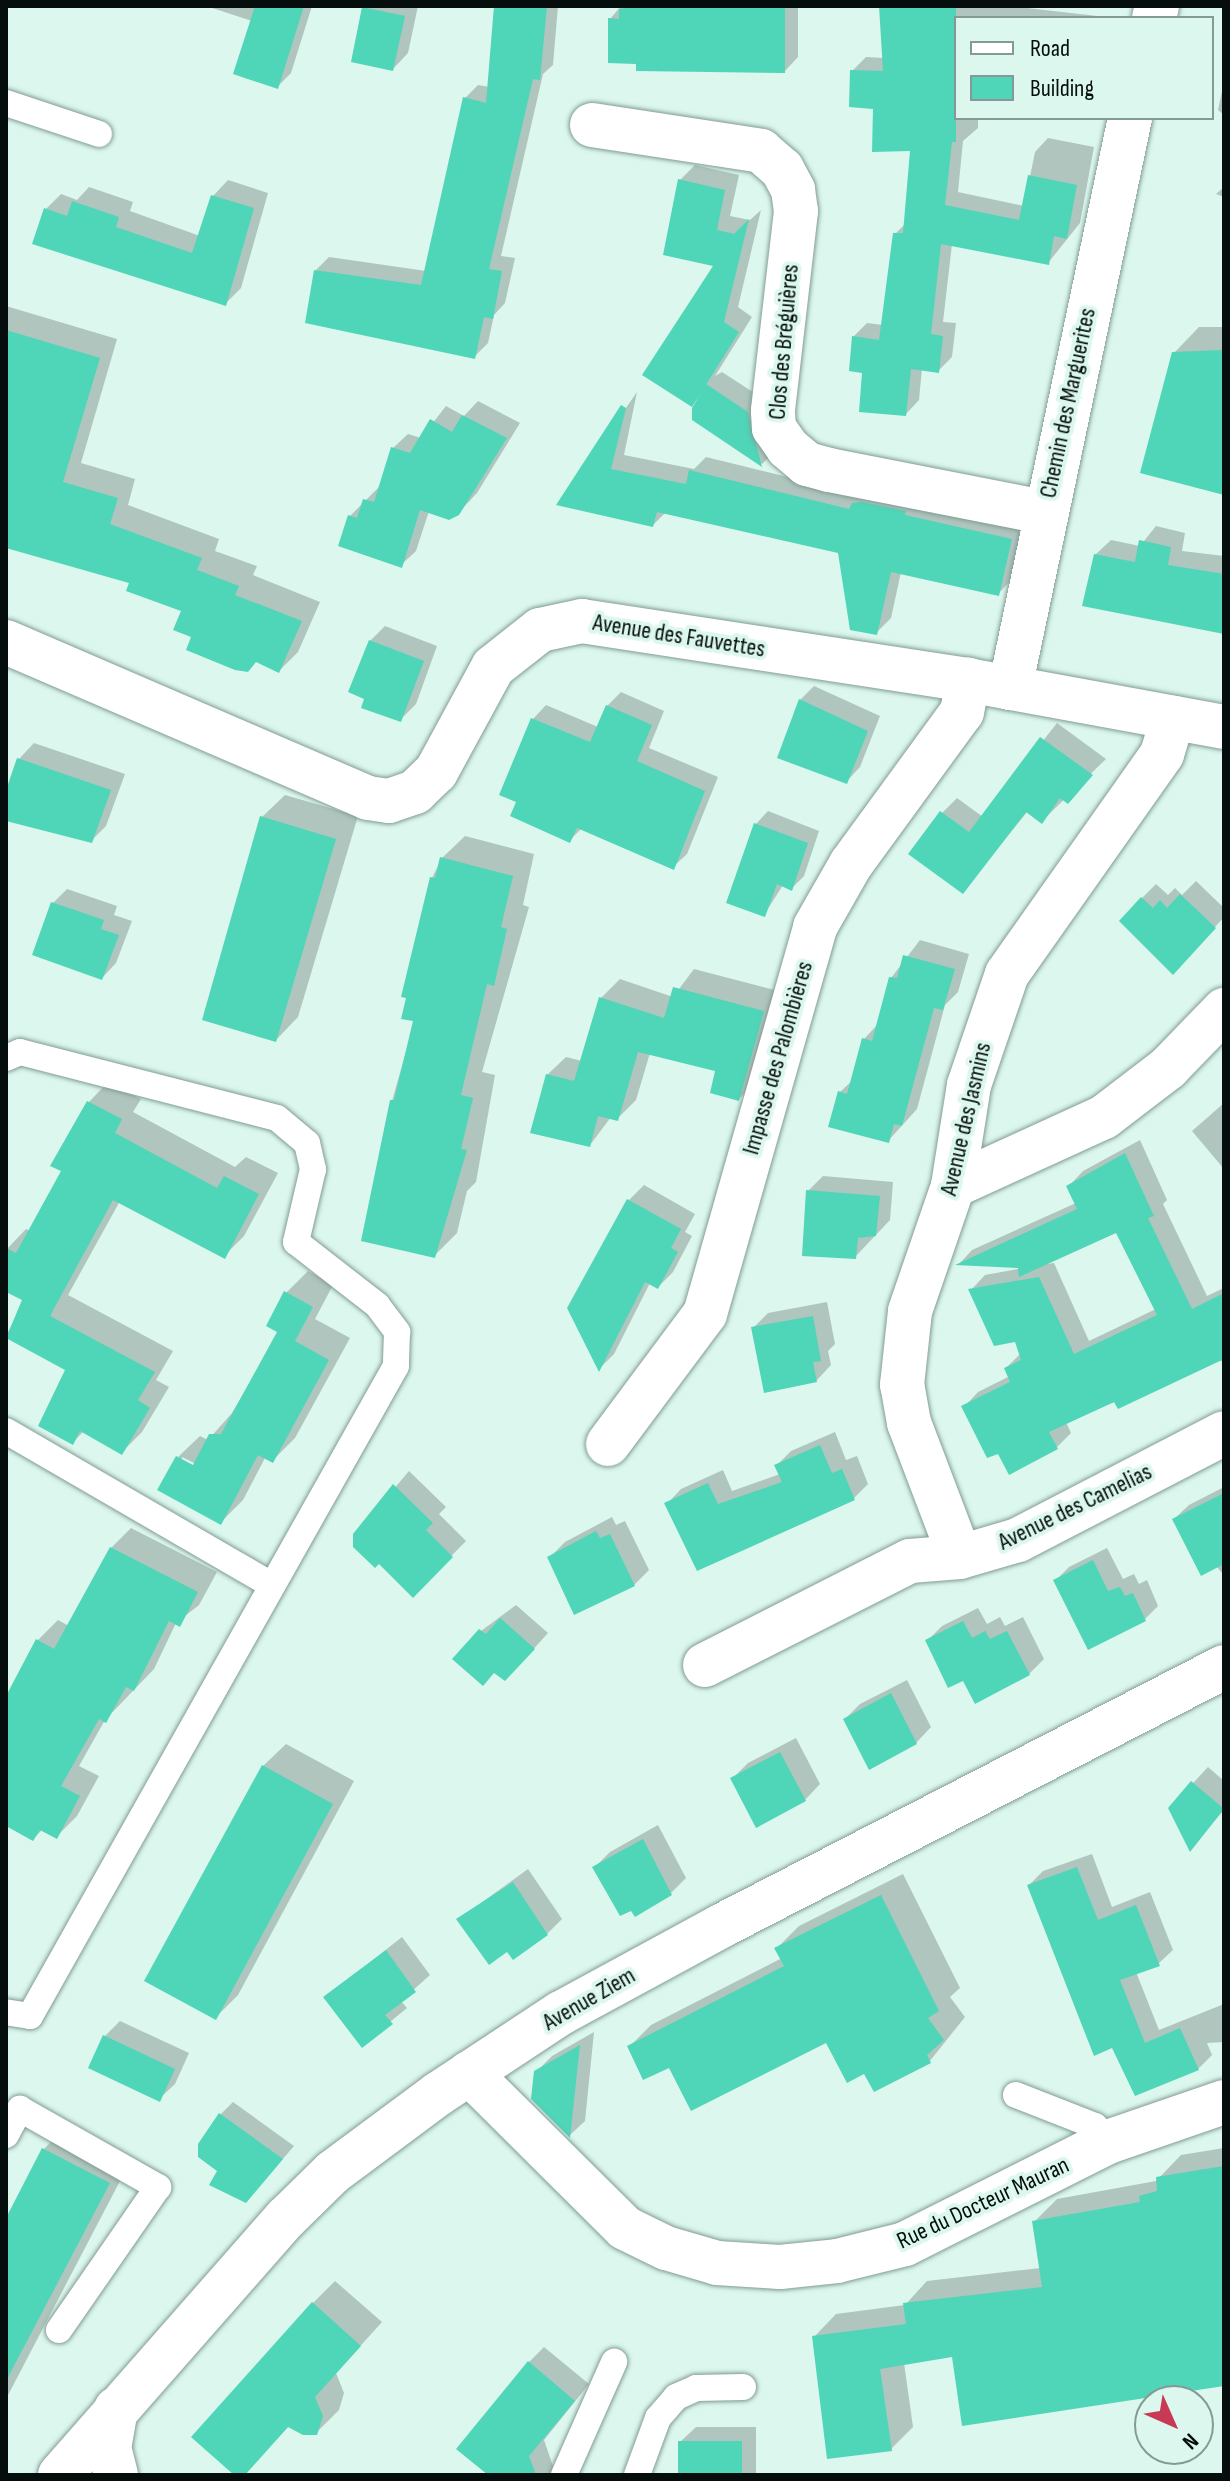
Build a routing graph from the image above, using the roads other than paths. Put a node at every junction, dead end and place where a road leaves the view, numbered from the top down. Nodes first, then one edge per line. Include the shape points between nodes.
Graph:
1 (6, 103) edge
2 (1130, 120) edge
3 (592, 125) dead end
4 (99, 134) dead end
5 (1044, 512) junction
6 (6, 642) edge
7 (968, 680) junction
8 (1010, 688) junction
9 (1173, 718) junction
10 (1224, 727) edge
11 (1224, 1010) edge
12 (6, 1058) edge
13 (953, 1186) junction
14 (6, 1431) edge
15 (1224, 1433) edge
16 (608, 1444) dead end
17 (960, 1557) junction
18 (272, 1585) junction
19 (705, 1665) dead end
20 (1224, 1667) edge
21 (6, 2012) edge
22 (469, 2073) junction
23 (1016, 2095) dead end
24 (1224, 2102) edge
25 (6, 2135) edge
26 (1108, 2142) junction
27 (59, 2330) dead end
28 (614, 2362) dead end
29 (743, 2387) dead end
30 (116, 2409) junction
31 (60, 2475) edge
32 (116, 2475) edge
33 (564, 2475) edge
34 (637, 2475) edge

1 - 4 lane
2 - 5 street, Chemin des Marguerites
3 - 5 street, Clos des Bréguières via 761,151 782,169 796,211 773,411 774,428 788,448 807,464 829,470
5 - 8 street, Chemin des Marguerites
6 - 7 street, Avenue des Fauvettes via 368,798 389,801 415,792 436,772 493,667 521,641 563,623 582,621
7 - 8 street, Avenue des Fauvettes
7 - 16 street, Impasse des Palombières via 962,712 851,864 815,927 705,1314
8 - 9 street, Avenue des Fauvettes
9 - 10 street, Avenue des Fauvettes
9 - 13 street, Avenue des Jasmins via 1162,754 1007,974 969,1085
11 - 13 street via 1168,1068 1104,1117
12 - 18 lane via 20,1052 149,1089 206,1096 277,1118 307,1143 313,1169 296,1242 377,1305 397,1332 396,1366
13 - 17 street, Avenue des Jasmins via 910,1311 902,1385 917,1446
14 - 18 lane
15 - 17 street, Avenue des Camelias via 1018,1540
17 - 19 street, Avenue des Camelias via 910,1561
18 - 21 lane via 30,2016
20 - 22 street, Avenue Ziem via 721,1926 561,2013
22 - 26 street, Rue du Docteur Mauran via 625,2228 666,2248 717,2263 795,2266 905,2244
22 - 30 street, Avenue Ziem via 333,2172 238,2269
23 - 26 lane via 1095,2126
24 - 26 street, Rue du Docteur Mauran
25 - 27 lane via 20,2109 158,2187
28 - 33 lane
29 - 34 lane via 696,2388 676,2397 658,2418
30 - 31 street, Avenue Ziem
30 - 32 street via 109,2447

